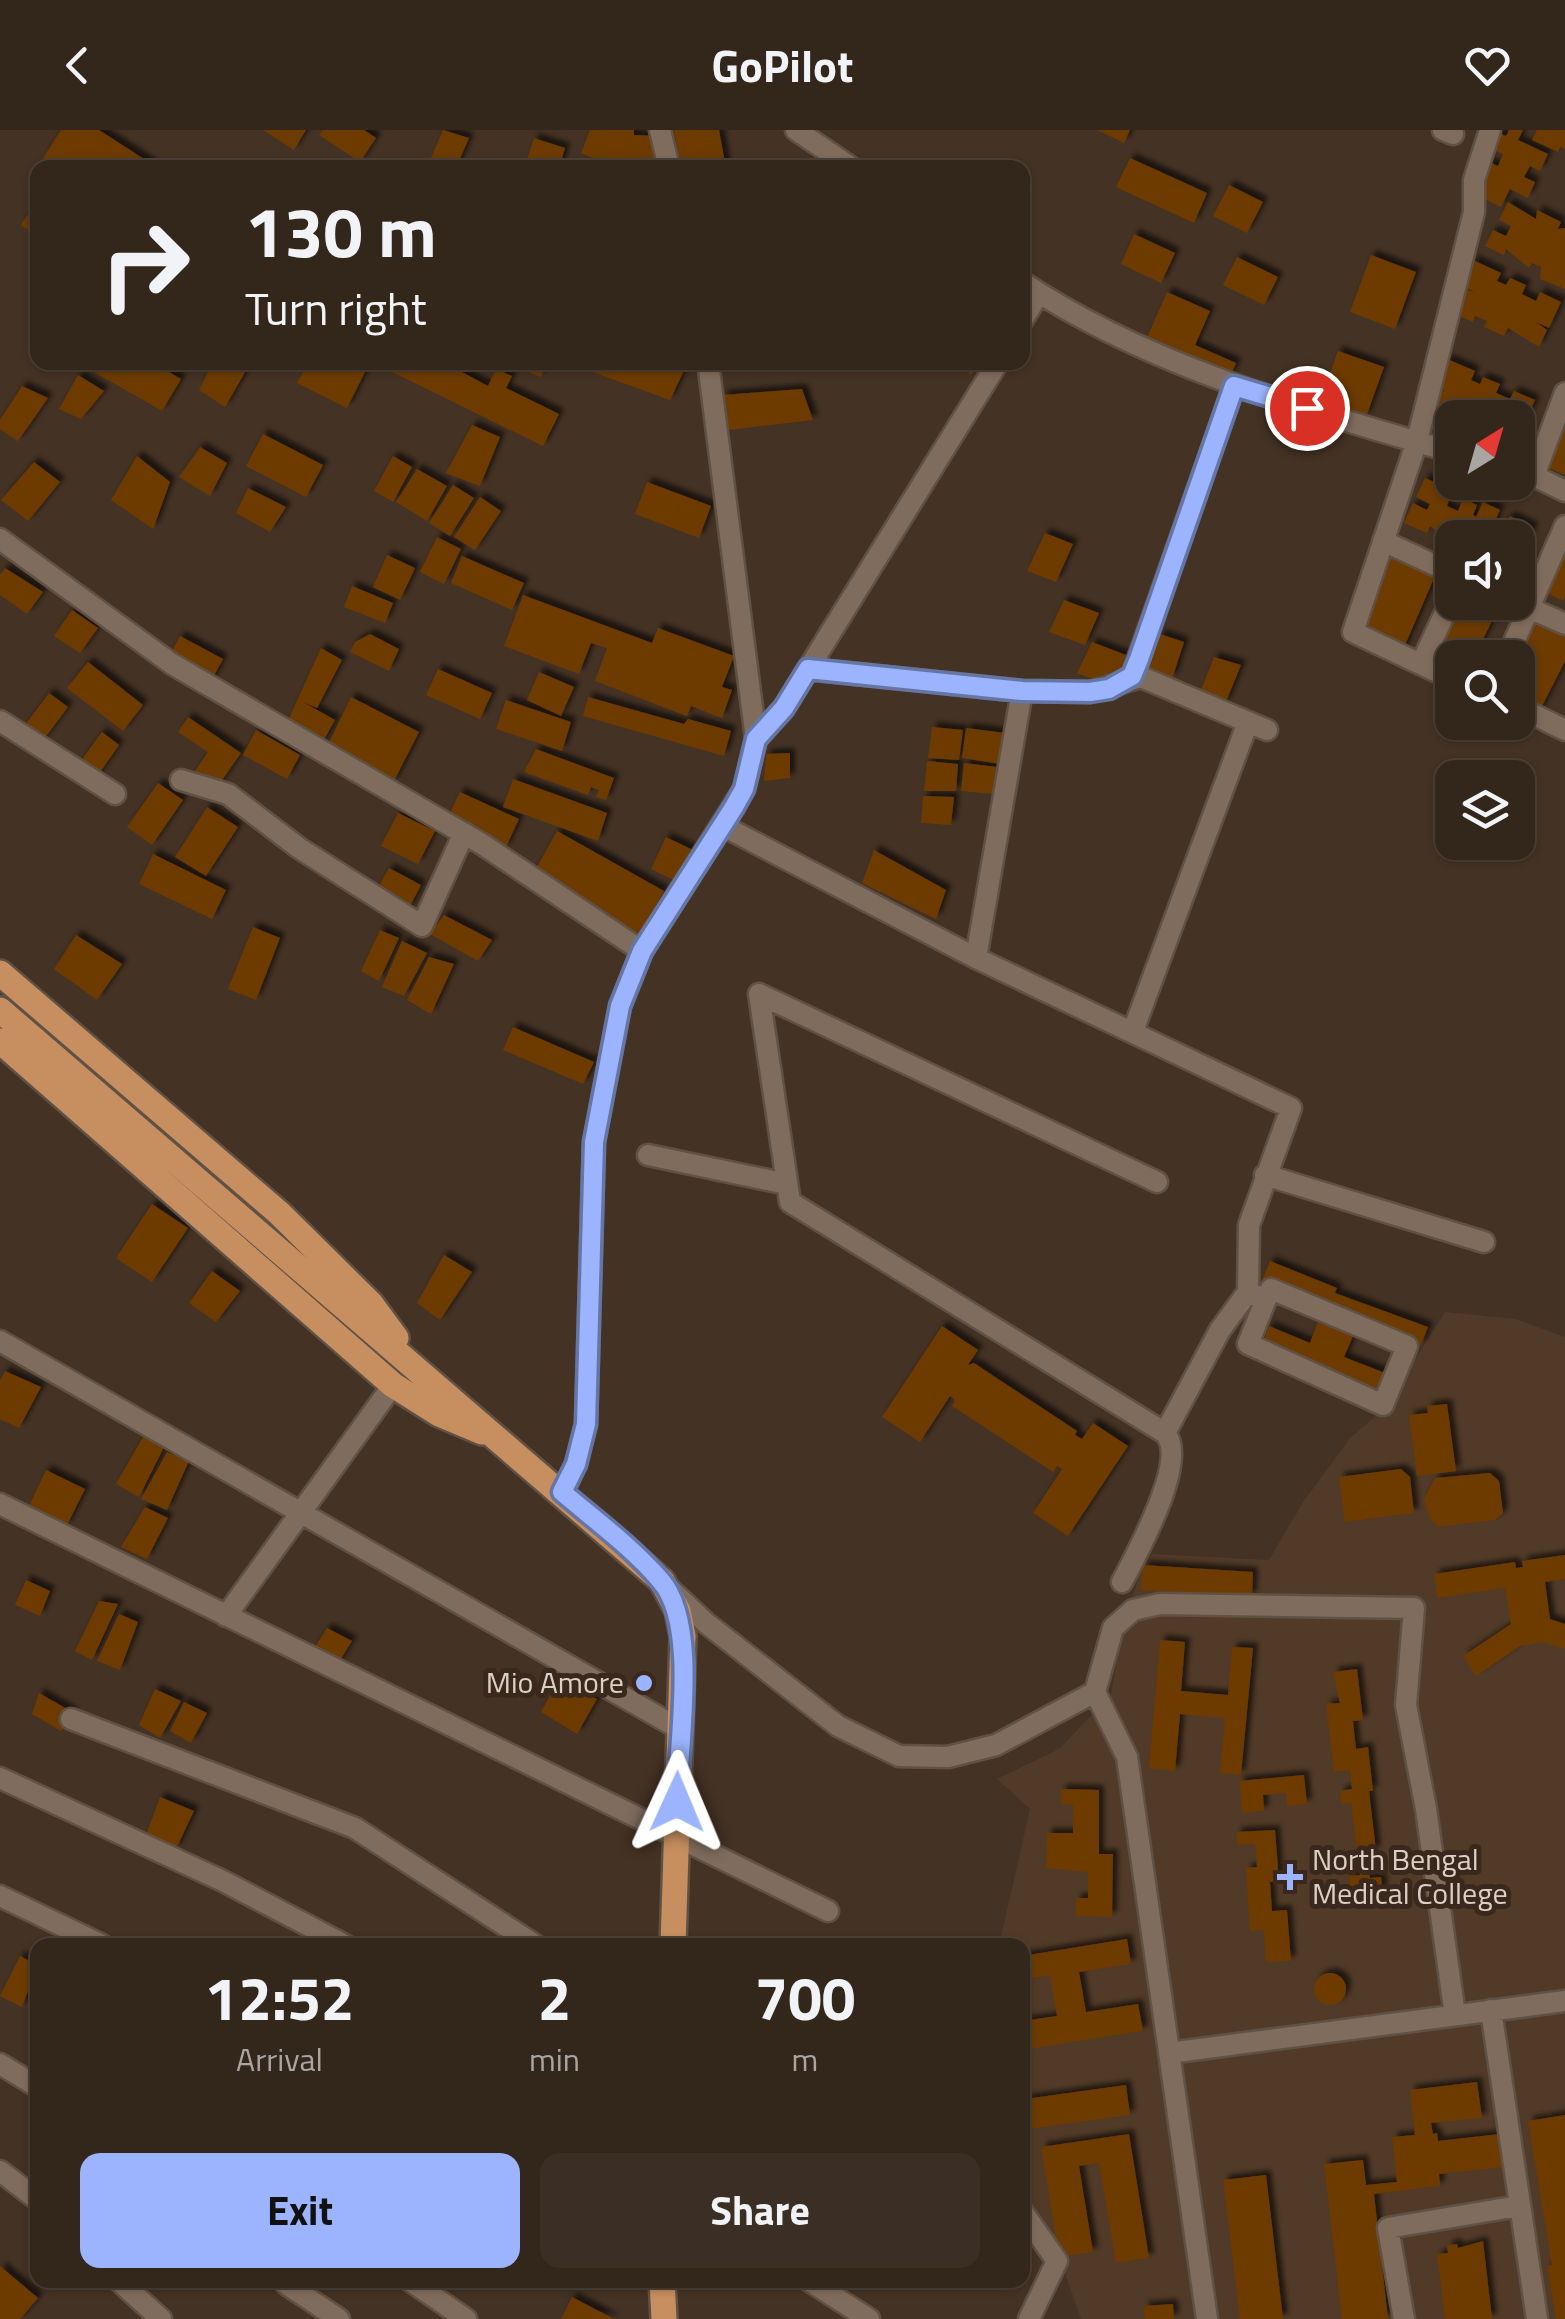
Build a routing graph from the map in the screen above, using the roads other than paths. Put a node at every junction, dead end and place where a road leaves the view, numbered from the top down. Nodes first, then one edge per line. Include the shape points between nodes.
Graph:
1 (660, 130) edge
2 (796, 130) edge
3 (1490, 130) edge
4 (666, 160) edge
5 (840, 160) edge
6 (1031, 288) edge
7 (709, 370) edge
8 (993, 370) edge
9 (1234, 386) junction
10 (1565, 393) edge
11 (1416, 441) junction
12 (1435, 447) edge
13 (1535, 455) edge
14 (1535, 478) edge
15 (1565, 492) edge
16 (1565, 526) edge
17 (0, 539) edge
18 (1384, 541) junction
19 (1435, 566) edge
20 (1535, 582) edge
21 (1535, 611) edge
22 (1442, 620) edge
23 (1565, 624) edge
24 (1421, 664) junction
25 (808, 669) junction
26 (1435, 671) edge
27 (1132, 676) junction
28 (1022, 691) junction
29 (1535, 714) edge
30 (0, 721) edge
31 (1564, 725) edge
32 (756, 739) junction
33 (181, 780) dead end
34 (116, 794) dead end
35 (723, 826) junction
36 (464, 833) junction
37 (642, 951) junction
38 (976, 958) junction
39 (0, 973) edge
40 (0, 1010) edge
41 (1133, 1031) junction
42 (0, 1041) edge
43 (648, 1154) dead end
44 (1266, 1175) junction
45 (1157, 1182) dead end
46 (787, 1184) junction
47 (1484, 1242) dead end
48 (1257, 1296) junction
49 (0, 1341) edge
50 (404, 1356) junction
51 (393, 1385) junction
52 (1165, 1433) junction
53 (500, 1439) junction
54 (562, 1492) junction
55 (0, 1504) edge
56 (302, 1516) junction
57 (662, 1581) junction
58 (226, 1616) junction
59 (1108, 1636) junction
60 (1095, 1692) junction
61 (71, 1719) dead end
62 (678, 1728) junction
63 (0, 1778) edge
64 (676, 1840) junction
65 (0, 1896) edge
66 (828, 1912) dead end
67 (87, 1938) edge
68 (332, 1938) edge
69 (524, 1938) edge
70 (672, 1938) edge
71 (1565, 2001) edge
72 (1492, 2010) junction
73 (1455, 2015) junction
74 (1170, 2052) junction
75 (0, 2064) edge
76 (30, 2082) edge
77 (0, 2171) edge
78 (30, 2194) edge
79 (1518, 2206) junction
80 (1030, 2222) edge
81 (127, 2288) edge
82 (292, 2288) edge
83 (421, 2288) edge
84 (663, 2288) edge
85 (821, 2288) edge
86 (668, 2317) edge
87 (161, 2319) edge
88 (340, 2319) edge
89 (466, 2319) edge
90 (869, 2319) edge
91 (1029, 2319) edge
92 (1206, 2319) edge
93 (1404, 2319) edge
94 (1537, 2319) edge

1 - 4 street
2 - 5 street
3 - 11 street
6 - 9 street
7 - 32 street
8 - 25 street
9 - 11 street
9 - 27 street
10 - 13 street
11 - 12 street
11 - 18 street
14 - 15 street
16 - 20 street
17 - 36 street via 172,664
18 - 19 street
18 - 24 street via 1353,632
21 - 23 street
22 - 24 street
24 - 26 street
25 - 28 street
25 - 32 street
27 - 28 street via 1090,692
27 - 41 street via 1258,726
28 - 38 street
29 - 31 street
30 - 34 street
32 - 35 street via 744,789
33 - 36 street via 228,794 422,926
35 - 37 street
35 - 38 street
36 - 37 street
37 - 54 street via 620,1006 598,1118 586,1424
38 - 41 street
39 - 50 main road via 292,1225 371,1304
40 - 50 main road
41 - 44 street via 1290,1108
42 - 51 main road
43 - 46 street
44 - 47 street
44 - 48 street via 1248,1225
45 - 46 street via 759,994
46 - 52 street via 790,1202
48 - 48 street via 1270,1289 1407,1346 1383,1404 1248,1344
48 - 52 street via 1220,1330
49 - 56 street
50 - 53 main road
51 - 53 main road via 438,1414
51 - 56 street
52 - 59 street via 1172,1443 1169,1472
53 - 54 main road
54 - 57 main road
55 - 58 street
56 - 58 street
56 - 62 street
57 - 60 street via 838,1726 899,1756 948,1758 996,1745
57 - 62 main road via 683,1636
58 - 64 street
59 - 60 street
59 - 73 street via 1133,1610 1160,1604 1414,1608 1406,1705
60 - 74 street via 1127,1757
61 - 69 street via 355,1828
62 - 64 main road
63 - 68 street
64 - 66 street
64 - 70 main road
65 - 67 street
71 - 72 street
72 - 73 street
72 - 79 street
73 - 74 street
74 - 92 street
75 - 76 street
77 - 78 street
79 - 93 street via 1388,2228
79 - 94 street
80 - 91 street via 1057,2261
81 - 87 street
82 - 88 street
83 - 89 street
84 - 86 main road
85 - 90 street

